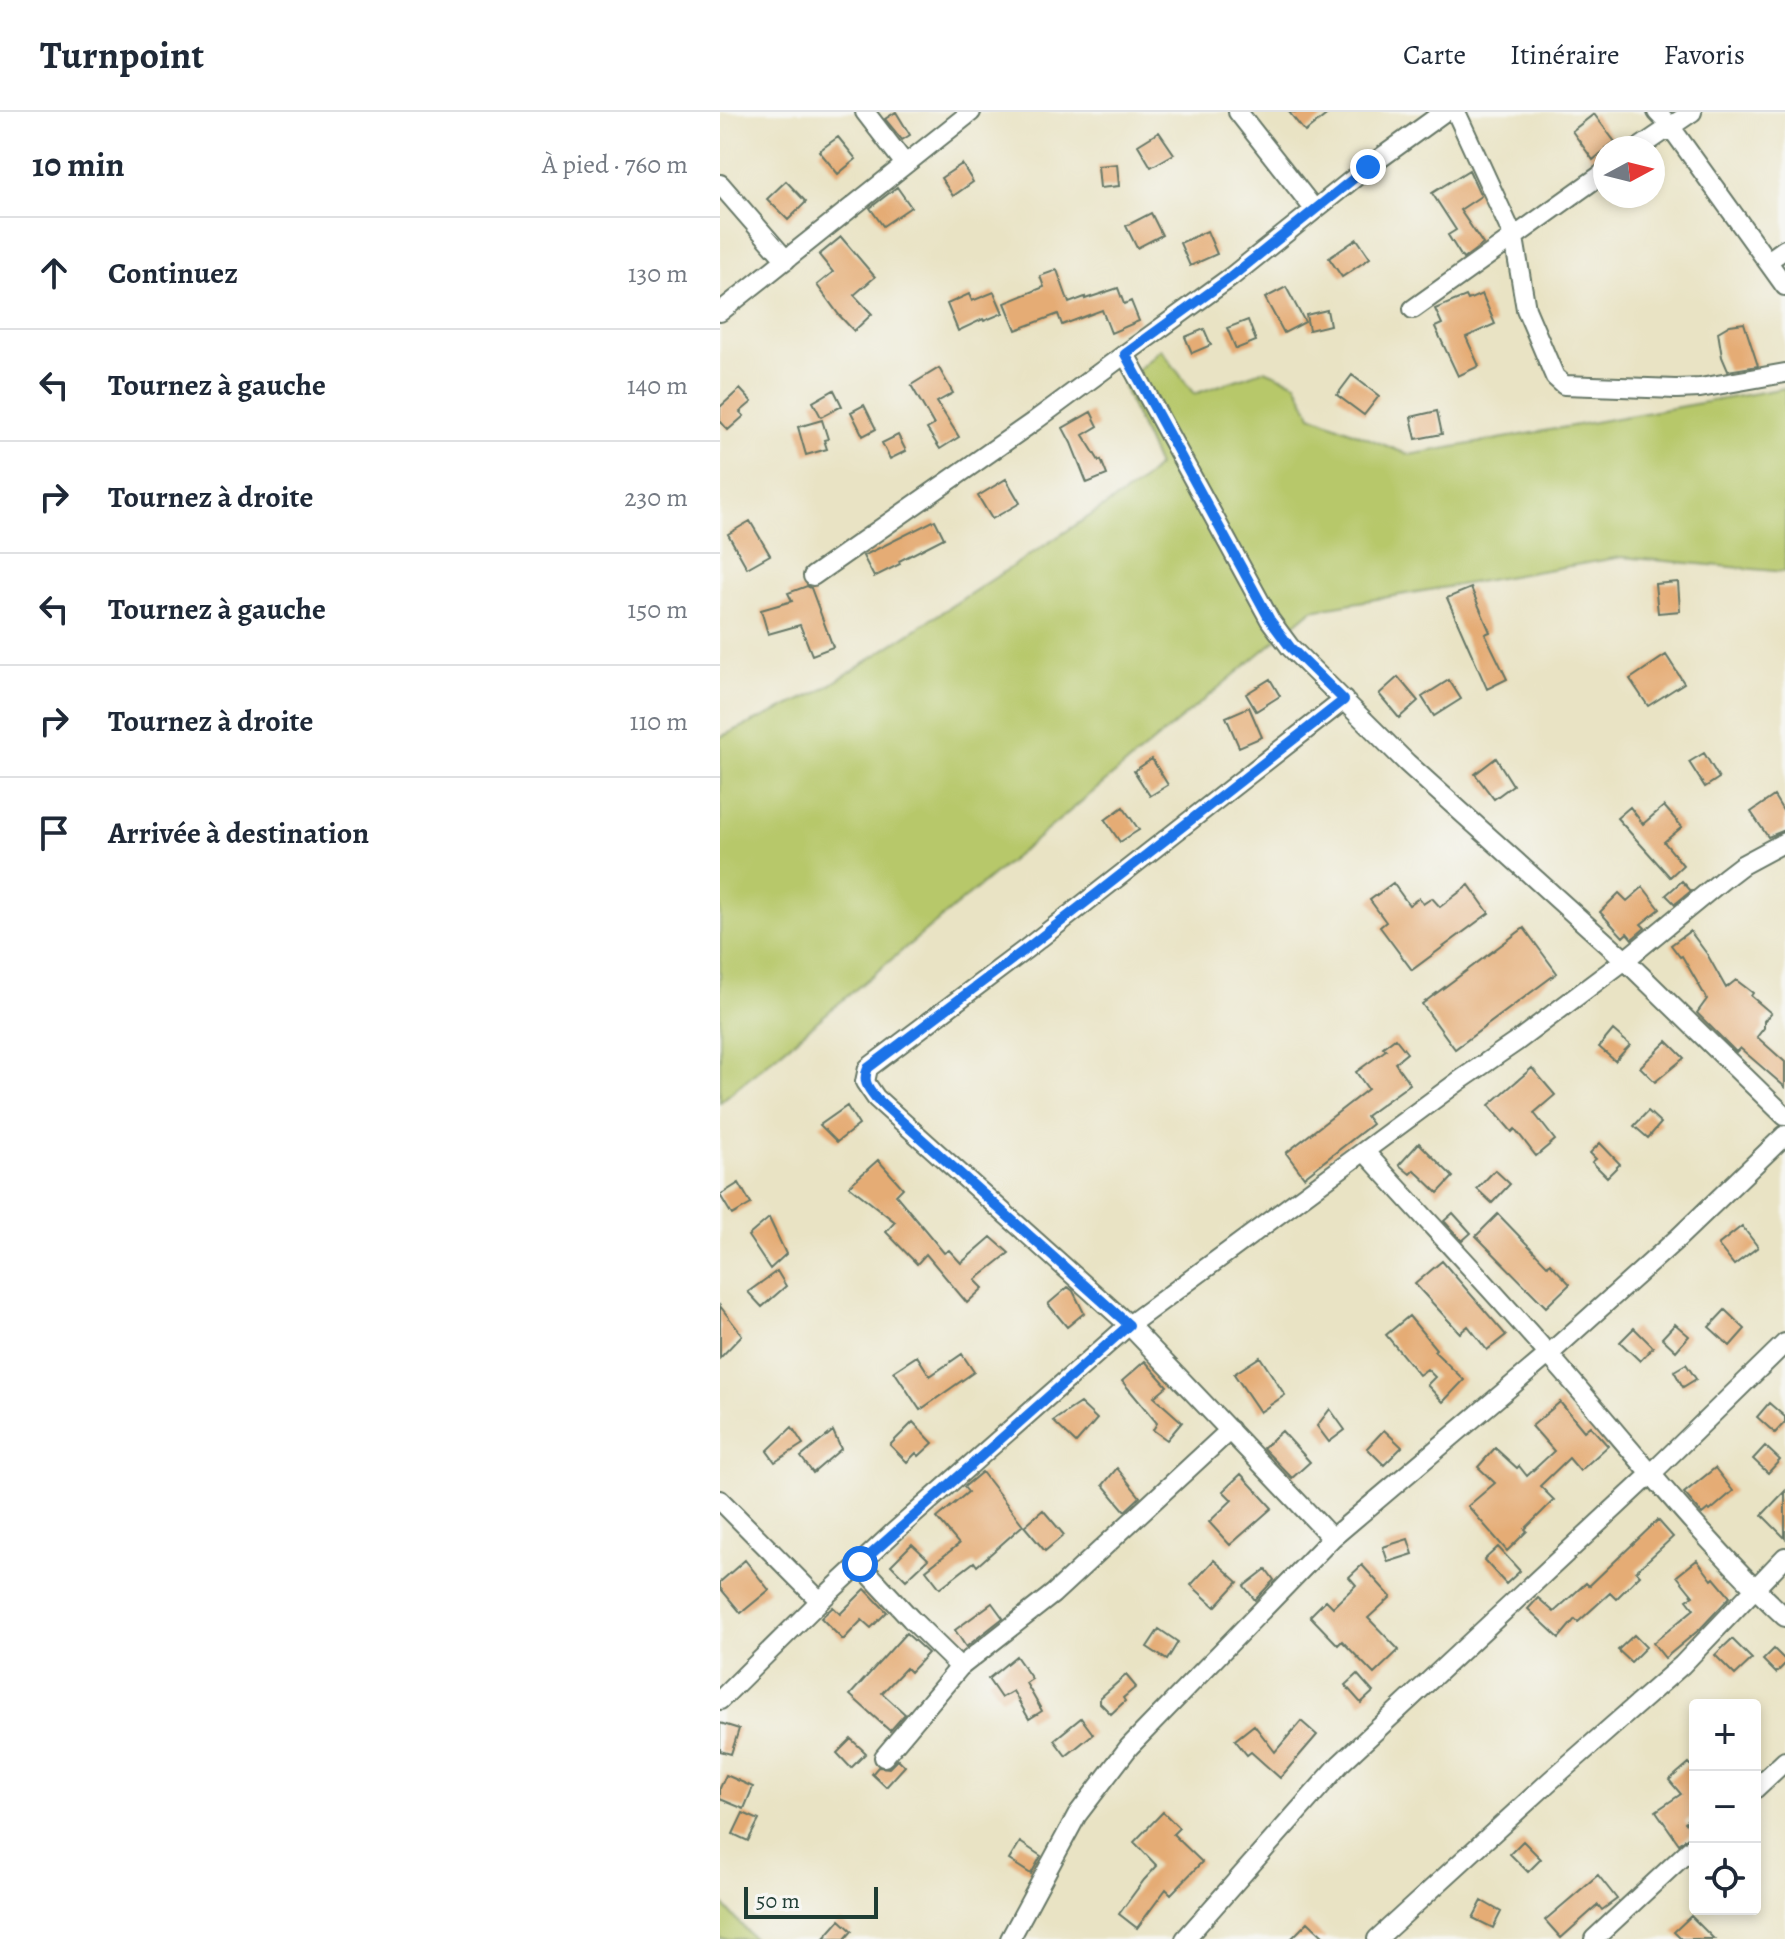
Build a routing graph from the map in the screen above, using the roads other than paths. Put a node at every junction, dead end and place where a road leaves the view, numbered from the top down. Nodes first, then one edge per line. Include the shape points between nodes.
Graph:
1 (865, 112) edge
2 (971, 112) edge
3 (1238, 112) edge
4 (1444, 112) edge
5 (1456, 112) edge
6 (1692, 112) edge
7 (1664, 119) edge
8 (1649, 136) edge
9 (905, 164) junction
10 (1593, 181) edge
11 (720, 184) edge
12 (1314, 209) junction
13 (1514, 238) junction
14 (1785, 249) edge
15 (786, 260) junction
16 (1768, 261) junction
17 (1785, 286) edge
18 (1413, 309) dead end
19 (720, 312) edge
20 (1125, 354) junction
21 (1785, 373) edge
22 (813, 576) dead end
23 (1344, 700) junction
24 (1785, 842) edge
25 (1625, 960) junction
26 (1785, 1116) edge
27 (1785, 1135) edge
28 (1365, 1152) junction
29 (1129, 1325) junction
30 (1785, 1343) edge
31 (1549, 1354) junction
32 (1230, 1430) junction
33 (1651, 1474) junction
34 (720, 1500) edge
35 (1332, 1538) junction
36 (1785, 1557) edge
37 (860, 1564) junction
38 (1755, 1589) junction
39 (820, 1601) junction
40 (1785, 1617) edge
41 (960, 1667) junction
42 (720, 1700) edge
43 (884, 1757) dead end
44 (1785, 1761) edge
45 (1761, 1783) edge
46 (1689, 1851) edge
47 (1010, 1939) edge
48 (1185, 1939) edge
49 (1377, 1939) edge
50 (1594, 1939) edge

1 - 9 street
2 - 9 street
3 - 12 street
4 - 12 street
5 - 13 street
6 - 7 street
7 - 8 street
7 - 16 street
9 - 15 street
10 - 13 street
11 - 15 street
12 - 20 street
13 - 18 street
13 - 21 street via 1526,309 1555,377 1564,385 1700,388
14 - 16 street
15 - 19 street
16 - 17 street
20 - 22 street
20 - 23 street via 1270,620
23 - 25 street
23 - 29 street via 865,1074 876,1098
24 - 25 street via 1742,865
25 - 26 street
25 - 28 street
27 - 31 street
28 - 29 street
28 - 31 street
29 - 32 street
29 - 37 street
30 - 33 street
31 - 33 street
31 - 35 street
32 - 35 street
32 - 41 street via 1053,1594
33 - 38 street
33 - 48 street via 1340,1764
34 - 39 street
35 - 47 street via 1129,1747 1077,1815
36 - 38 street
37 - 39 street
37 - 41 street
38 - 40 street
38 - 49 street via 1682,1665
39 - 42 street
41 - 43 street
44 - 45 street
46 - 50 street

